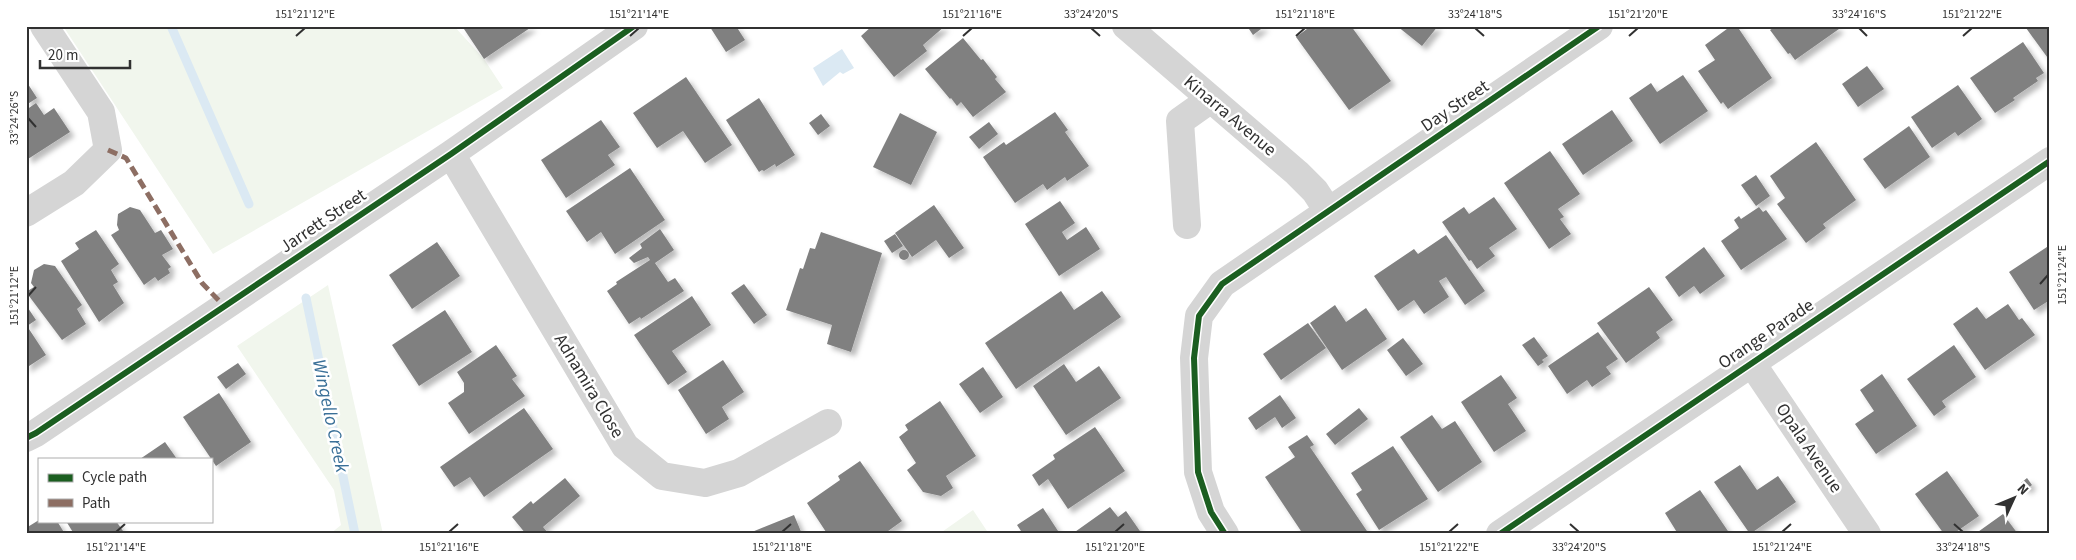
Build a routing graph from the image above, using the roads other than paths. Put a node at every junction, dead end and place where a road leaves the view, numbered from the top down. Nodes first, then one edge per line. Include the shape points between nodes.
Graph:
1 (44, 26) edge
2 (634, 26) edge
3 (1126, 26) edge
4 (1599, 26) edge
5 (1211, 99) junction
6 (451, 154) junction
7 (2050, 161) edge
8 (1328, 211) junction
9 (26, 213) edge
10 (1187, 225) dead end
11 (1751, 362) junction
12 (828, 423) dead end
13 (26, 438) edge
14 (1225, 534) edge
15 (1500, 534) edge
16 (1867, 534) edge

1 - 9 street via 101,112 108,150 74,183
2 - 6 street, Jarrett Street
3 - 5 street, Kinarra Avenue
4 - 8 street, Day Street
5 - 8 street, Kinarra Avenue via 1298,173
5 - 10 street via 1180,121
6 - 12 street, Adnamira Close via 625,446 662,476 705,483 739,473
6 - 13 street, Jarrett Street
7 - 11 street, Orange Parade
8 - 14 street, Day Street via 1222,284 1199,316 1194,358 1198,472 1211,512
11 - 15 street, Orange Parade
11 - 16 street, Opala Avenue

